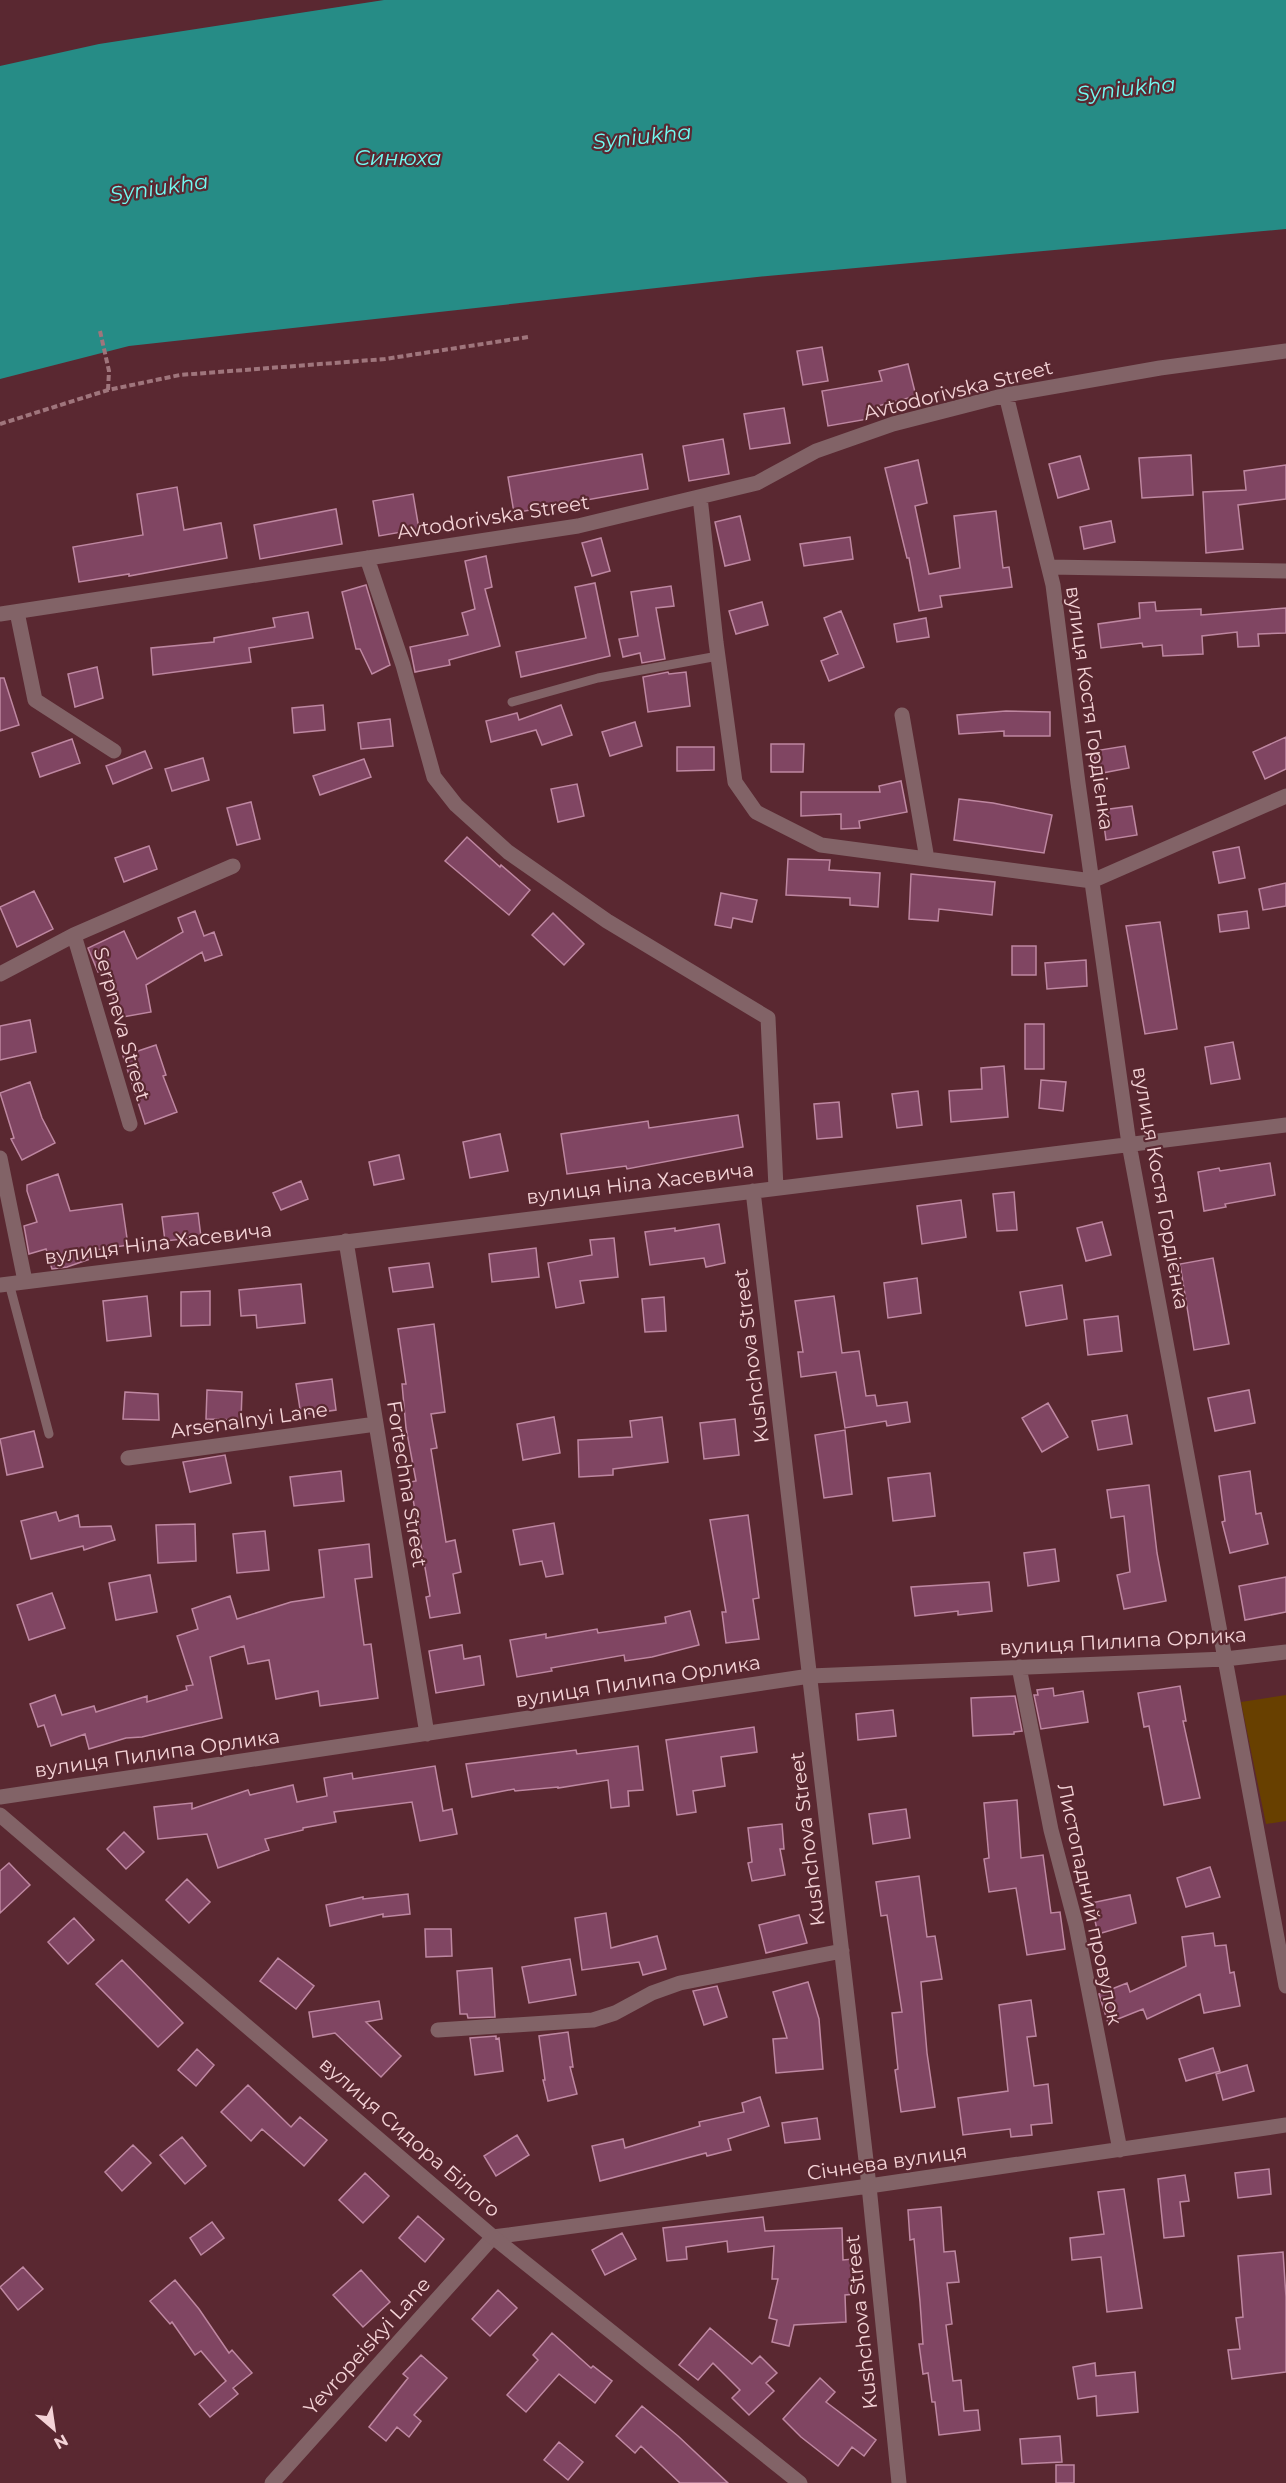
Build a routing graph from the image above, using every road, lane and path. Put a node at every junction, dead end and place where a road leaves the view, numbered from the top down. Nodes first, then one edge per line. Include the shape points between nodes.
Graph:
1 (100, 332) dead end
2 (528, 337) dead end
3 (1286, 351) edge
4 (108, 390) junction
5 (1006, 395) junction
6 (0, 424) edge
7 (700, 497) junction
8 (367, 558) junction
9 (1049, 567) junction
10 (1286, 571) edge
11 (17, 612) junction
12 (0, 614) edge
13 (718, 656) junction
14 (512, 702) dead end
15 (902, 715) dead end
16 (114, 751) dead end
17 (1286, 796) edge
18 (927, 859) junction
19 (233, 866) dead end
20 (1092, 881) junction
21 (74, 935) junction
22 (0, 974) edge
23 (130, 1124) dead end
24 (1286, 1125) edge
25 (1129, 1144) junction
26 (0, 1158) edge
27 (776, 1188) junction
28 (753, 1191) junction
29 (346, 1241) junction
30 (25, 1281) junction
31 (4, 1284) edge
32 (376, 1424) junction
33 (49, 1434) dead end
34 (128, 1458) dead end
35 (1286, 1652) edge
36 (1225, 1659) junction
37 (1019, 1667) junction
38 (810, 1676) junction
39 (427, 1734) junction
40 (0, 1797) edge
41 (0, 1815) edge
42 (842, 1951) junction
43 (1286, 1986) edge
44 (438, 2030) dead end
45 (1286, 2126) edge
46 (1120, 2150) junction
47 (869, 2186) junction
48 (493, 2237) junction
49 (272, 2483) edge
50 (800, 2483) edge
51 (899, 2483) edge

1 - 4 path via 109,371
2 - 4 path via 385,359 180,375
3 - 5 street, Avtodorivska Street
4 - 6 path
5 - 7 street, Avtodorivska Street via 892,424 816,452 756,483
5 - 9 street, вулиця Костя Гордієнка
7 - 8 street, Avtodorivska Street via 578,526
7 - 13 street
8 - 11 street, Avtodorivska Street
8 - 27 street via 403,665 434,777 456,805 508,852 607,921 768,1018
9 - 10 street
9 - 20 street, вулиця Костя Гордієнка
11 - 12 street, Avtodorivska Street
11 - 16 street via 34,700
13 - 14 lane via 598,678
13 - 18 street via 735,782 756,813 821,844
15 - 18 street
17 - 20 street
18 - 20 street
19 - 21 street, Serpneva Street
20 - 25 street, вулиця Костя Гордієнка
21 - 22 street, Serpneva Street
21 - 23 street, Serpneva Street
24 - 25 street, вулиця Ніла Хасевича
25 - 27 street, вулиця Ніла Хасевича
25 - 36 street, вулиця Костя Гордієнка
26 - 30 street
27 - 28 street, вулиця Ніла Хасевича
28 - 29 street, вулиця Ніла Хасевича
28 - 38 street, Kushchova Street
29 - 30 street, вулиця Ніла Хасевича
29 - 32 street, Fortechna Street
30 - 31 street, вулиця Ніла Хасевича
31 - 33 lane
32 - 34 street, Arsenalnyi Lane
32 - 39 street, Fortechna Street
35 - 36 street, вулиця Пилипа Орлика
36 - 37 street, вулиця Пилипа Орлика
36 - 43 street, вулиця Костя Гордієнка
37 - 38 street, вулиця Пилипа Орлика
37 - 46 street, Листопадний провулок via 1050,1830 1076,1925
38 - 39 street, вулиця Пилипа Орлика
38 - 42 street, Kushchova Street
39 - 40 street, вулиця Пилипа Орлика
41 - 48 street, вулиця Сидора Білого
42 - 44 street via 680,1983 593,2020
42 - 47 street, Kushchova Street
45 - 46 street, Січнева вулиця
46 - 47 street, Січнева вулиця
47 - 48 street, Січнева вулиця
47 - 51 street, Kushchova Street
48 - 49 street, Yevropeiskyi Lane
48 - 50 street, вулиця Сидора Білого

